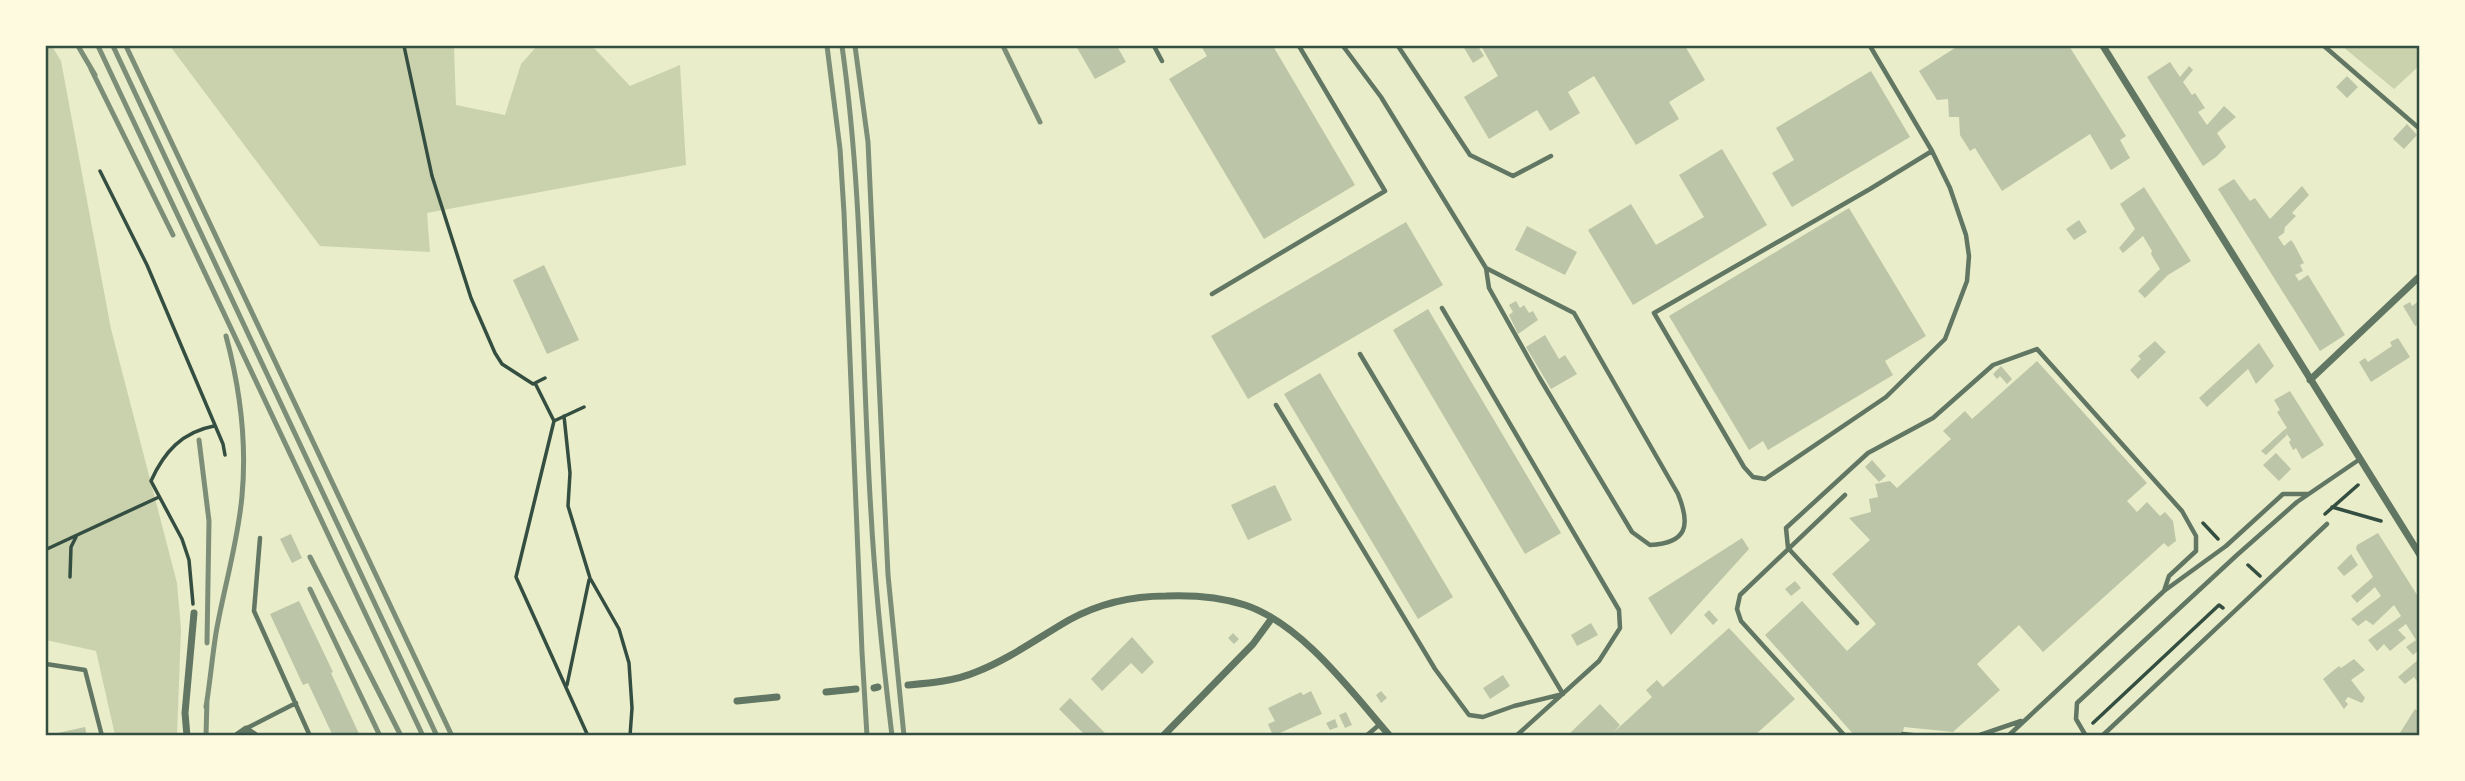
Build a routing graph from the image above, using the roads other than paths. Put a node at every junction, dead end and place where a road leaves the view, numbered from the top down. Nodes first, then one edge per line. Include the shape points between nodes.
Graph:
1 (1154, 46) edge
2 (1299, 46) edge
3 (1343, 46) edge
4 (1398, 46) edge
5 (1870, 46) edge
6 (2105, 46) edge
7 (2324, 46) edge
8 (1162, 61) dead end
9 (2420, 129) edge
10 (1932, 151) junction
11 (1551, 156) dead end
12 (1486, 268) junction
13 (2420, 276) edge
14 (1212, 294) dead end
15 (1442, 308) dead end
16 (1360, 354) dead end
17 (2309, 380) junction
18 (1276, 405) dead end
19 (2360, 459) junction
20 (2309, 494) junction
21 (1845, 495) dead end
22 (2327, 524) dead end
23 (260, 537) dead end
24 (1788, 548) junction
25 (2420, 555) edge
26 (2164, 591) junction
27 (194, 613) road end
28 (1272, 618) junction
29 (1857, 623) dead end
30 (46, 664) edge
31 (908, 685) dead end
32 (856, 689) dead end
33 (826, 692) dead end
34 (1563, 694) junction
35 (777, 697) dead end
36 (737, 701) dead end
37 (296, 703) junction
38 (2025, 720) junction
39 (1380, 724) junction
40 (246, 729) junction
41 (1903, 734) dead end
42 (102, 736) edge
43 (187, 736) edge
44 (236, 736) edge
45 (256, 736) edge
46 (310, 736) edge
47 (1163, 736) edge
48 (1366, 736) edge
49 (1390, 736) edge
50 (1516, 736) edge
51 (1845, 736) edge
52 (1921, 736) edge
53 (1977, 736) edge
54 (2008, 736) edge
55 (2086, 736) edge
56 (2102, 736) edge

1 - 8 lane
2 - 14 lane via 1385,191
3 - 12 lane via 1381,97
4 - 11 lane via 1470,155 1513,176
5 - 10 lane
6 - 17 street
7 - 9 lane
10 - 10 lane via 1950,188 1969,256 1967,281 1945,339 1886,397 1765,479 1753,477 1654,313
12 - 12 lane via 1495,300 1632,532 1650,545 1668,544 1684,530 1686,514 1678,494 1573,313
13 - 17 street
15 - 34 lane via 1619,610 1620,628 1599,661
16 - 34 lane
17 - 19 street
18 - 34 lane via 1435,669 1469,715 1483,718
19 - 20 lane
19 - 25 street
20 - 26 lane via 2283,494 2226,546
20 - 55 lane via 2077,703 2076,719
21 - 24 lane
22 - 56 lane
23 - 37 lane via 254,611
24 - 26 lane via 1786,528 1868,453 1933,418 1993,365 2037,349 2182,511 2196,536 2196,551 2169,576
24 - 29 lane
24 - 51 lane via 1740,595 1737,609 1741,621
26 - 38 lane
27 - 43 street
28 - 31 street via 1248,606 1217,599 1120,600 1070,620 975,673
28 - 39 street via 1314,652
28 - 47 street via 1253,645
30 - 42 lane via 85,670
32 - 33 street
34 - 50 lane
35 - 36 street
37 - 40 lane
37 - 46 lane
38 - 53 lane
38 - 54 lane
39 - 48 lane
39 - 49 street
40 - 44 street
40 - 45 street
41 - 52 lane

